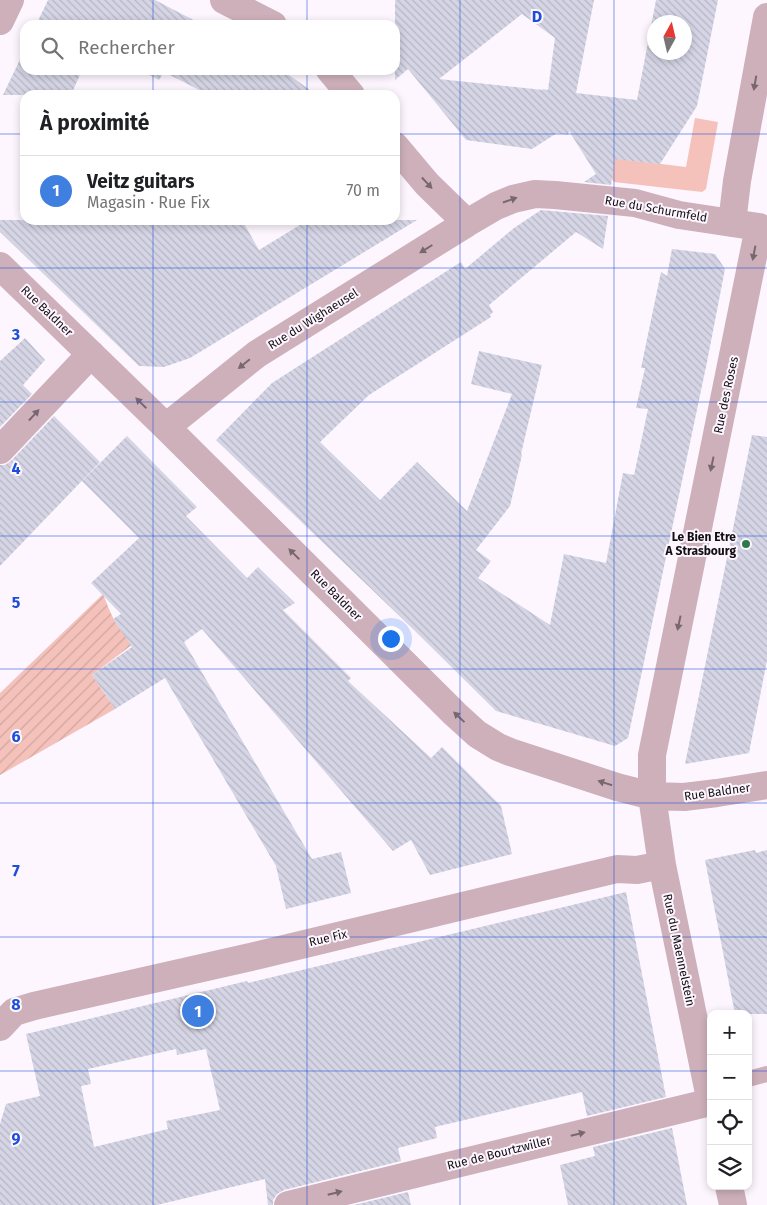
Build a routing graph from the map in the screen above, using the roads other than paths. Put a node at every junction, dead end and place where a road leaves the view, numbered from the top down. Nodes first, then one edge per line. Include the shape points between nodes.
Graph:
1 (10, 0) edge
2 (224, 0) edge
3 (767, 17) edge
4 (263, 20) edge
5 (0, 21) edge
6 (334, 75) edge
7 (347, 90) edge
8 (400, 152) edge
9 (467, 223) junction
10 (732, 223) junction
11 (763, 227) edge
12 (0, 266) edge
13 (91, 354) junction
14 (166, 426) junction
15 (0, 450) edge
16 (767, 785) edge
17 (652, 796) junction
18 (662, 865) junction
19 (7, 1020) edge
20 (767, 1074) edge
21 (752, 1078) edge
22 (707, 1081) edge
23 (707, 1096) edge
24 (729, 1190) edge
25 (288, 1205) edge
26 (732, 1205) edge

1 - 5 street
2 - 4 street
3 -> 10 street
6 - 7 street
8 -> 9 street
9 -> 10 street, Rue du Schurmfeld via 496,206 534,194 635,203 679,215
9 -> 14 street, Rue du Wighaeusel via 257,354
10 - 11 street, Rue des Roses
11 -> 17 street, Rue des Roses via 652,755
12 - 13 street, Rue Baldner
14 -> 13 street, Rue Baldner
15 -> 13 street
17 -> 14 street, Rue Baldner via 510,752 477,734
16 - 17 street, Rue Baldner via 684,797
17 - 18 street, Rue du Maennelstein
18 - 19 street, Rue Fix via 637,870 617,869 34,1006
18 - 22 street, Rue du Maennelstein
20 - 21 lane
25 -> 23 street, Rue de Bourtzwiller
24 - 26 street

